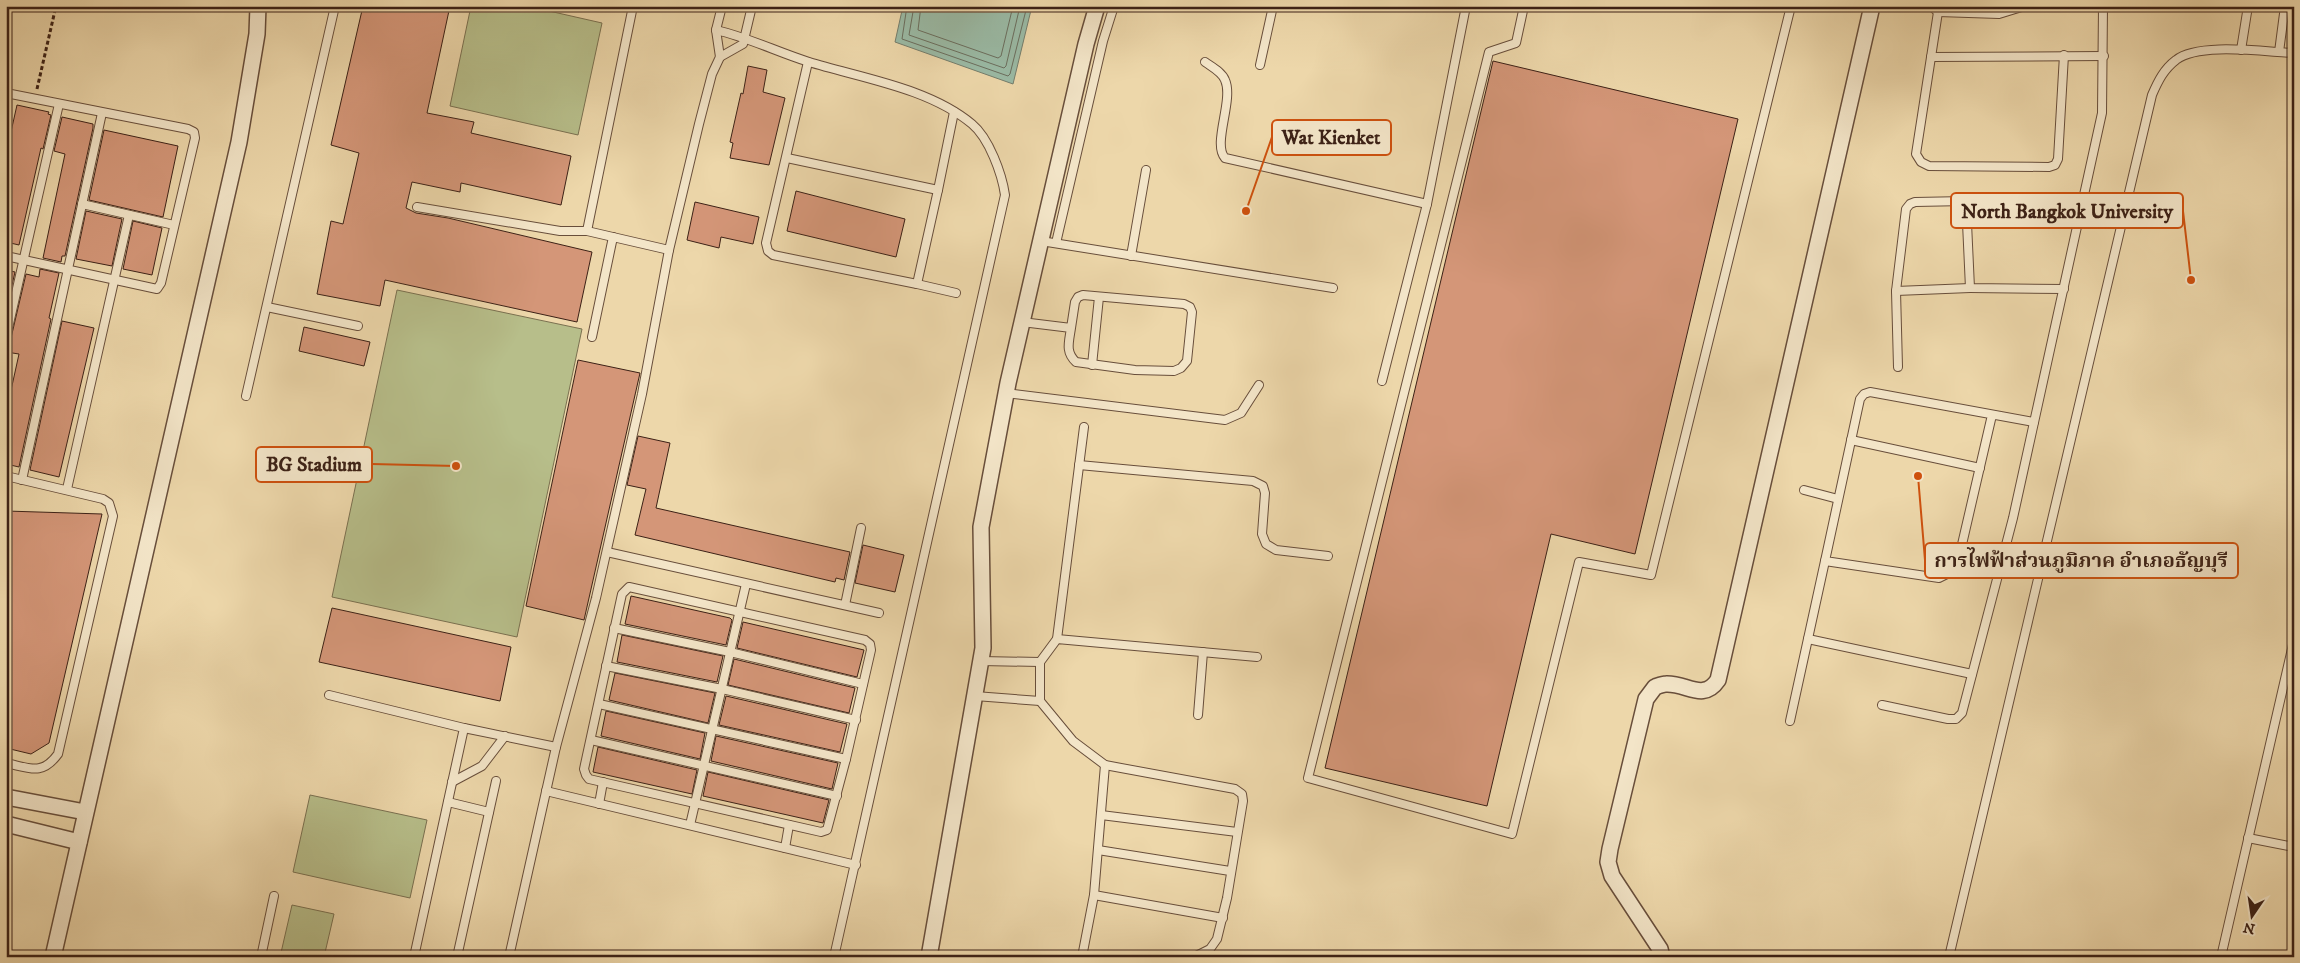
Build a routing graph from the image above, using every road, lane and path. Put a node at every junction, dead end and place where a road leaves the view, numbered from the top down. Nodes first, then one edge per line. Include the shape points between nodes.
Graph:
1 (56, 6) edge
2 (258, 6) edge
3 (335, 6) edge
4 (633, 6) edge
5 (722, 6) edge
6 (752, 6) edge
7 (1097, 6) edge
8 (1114, 6) edge
9 (1273, 6) edge
10 (1466, 6) edge
11 (1524, 6) edge
12 (1791, 6) edge
13 (1872, 6) edge
14 (1931, 6) edge
15 (2025, 6) edge
16 (2103, 6) edge
17 (2248, 6) edge
18 (2285, 6) edge
19 (1938, 12) junction
20 (716, 30) junction
21 (745, 37) junction
22 (2241, 50) junction
23 (2279, 52) junction
24 (2294, 53) edge
25 (2064, 55) junction
26 (2104, 56) junction
27 (720, 57) junction
28 (1931, 57) junction
29 (808, 62) junction
30 (1205, 62) dead end
31 (1260, 65) dead end
32 (6, 94) edge
33 (35, 99) junction
34 (59, 104) junction
35 (954, 112) junction
36 (102, 113) junction
37 (787, 158) junction
38 (1146, 170) dead end
39 (938, 190) junction
40 (2084, 199) junction
41 (1966, 201) junction
42 (82, 204) junction
43 (1427, 204) junction
44 (418, 207) dead end
45 (129, 215) junction
46 (174, 225) junction
47 (587, 231) junction
48 (613, 237) junction
49 (1041, 241) junction
50 (1056, 243) junction
51 (668, 250) junction
52 (6, 256) edge
53 (1131, 256) junction
54 (24, 260) junction
55 (67, 270) junction
56 (114, 281) junction
57 (917, 284) junction
58 (1333, 288) dead end
59 (1970, 288) junction
60 (2064, 289) junction
61 (1896, 291) junction
62 (956, 293) dead end
63 (1099, 297) junction
64 (267, 307) junction
65 (1022, 322) junction
66 (358, 326) dead end
67 (1071, 328) junction
68 (6, 337) edge
69 (592, 337) dead end
70 (1092, 364) junction
71 (1898, 367) dead end
72 (1382, 381) dead end
73 (1259, 385) dead end
74 (1006, 394) junction
75 (246, 396) dead end
76 (1992, 415) junction
77 (2034, 422) junction
78 (1084, 427) dead end
79 (1851, 440) junction
80 (1079, 466) junction
81 (1980, 468) junction
82 (6, 476) edge
83 (22, 480) junction
84 (67, 489) junction
85 (1804, 490) dead end
86 (1838, 498) junction
87 (861, 528) dead end
88 (606, 552) junction
89 (1328, 556) dead end
90 (1825, 561) junction
91 (746, 584) junction
92 (845, 605) junction
93 (740, 611) junction
94 (879, 613) dead end
95 (614, 628) junction
96 (1057, 639) junction
97 (1808, 639) junction
98 (2294, 640) edge
99 (730, 652) junction
100 (1203, 652) junction
101 (1257, 657) dead end
102 (981, 661) junction
103 (1040, 662) junction
104 (606, 666) junction
105 (1972, 674) junction
106 (863, 684) junction
107 (722, 689) junction
108 (329, 695) dead end
109 (975, 696) junction
110 (1040, 701) junction
111 (599, 704) junction
112 (1882, 705) dead end
113 (1198, 715) dead end
114 (856, 720) junction
115 (1790, 721) dead end
116 (464, 728) junction
117 (712, 728) junction
118 (505, 736) junction
119 (591, 740) junction
120 (556, 747) junction
121 (846, 759) junction
122 (6, 763) edge
123 (704, 765) junction
124 (1105, 765) junction
125 (496, 781) dead end
126 (452, 782) junction
127 (603, 782) junction
128 (546, 791) junction
129 (837, 796) junction
130 (6, 797) edge
131 (448, 802) junction
132 (599, 804) junction
133 (695, 804) junction
134 (85, 812) junction
135 (489, 812) junction
136 (1101, 815) junction
137 (6, 824) edge
138 (690, 825) junction
139 (789, 825) junction
140 (1237, 832) junction
141 (2248, 838) junction
142 (79, 842) junction
143 (2294, 847) edge
144 (785, 848) junction
145 (1098, 850) junction
146 (856, 865) junction
147 (1230, 871) junction
148 (1094, 895) junction
149 (274, 896) dead end
150 (1223, 918) junction
151 (53, 957) edge
152 (261, 957) edge
153 (414, 957) edge
154 (457, 957) edge
155 (509, 957) edge
156 (834, 957) edge
157 (929, 957) edge
158 (1082, 957) edge
159 (1178, 957) edge
160 (1662, 957) edge
161 (1949, 957) edge
162 (2221, 957) edge

1 - 33 path
2 - 134 street via 257,34 239,142
3 - 64 lane
4 - 47 lane
5 - 20 lane
6 - 21 lane
7 - 49 street
8 - 50 lane
9 - 31 lane
10 - 43 lane
11 - 12 lane via 1516,43 1489,52 1308,778 1512,834 1579,562 1651,575
13 - 160 street via 1718,680 1713,688 1704,691 1667,684 1655,687 1646,700 1610,849 1608,862 1612,876 1660,949
14 - 19 lane
15 - 19 lane via 1999,14
16 - 26 lane
17 - 22 lane
18 - 23 lane
19 - 28 lane
20 - 21 lane
20 - 27 lane
21 - 27 lane via 742,44
21 - 29 lane
22 - 23 lane
22 - 161 lane via 2193,52 2177,59 2162,73 2152,95
23 - 24 lane
25 - 26 lane
25 - 28 lane
25 - 28 lane via 2058,159 2056,165 2048,167 1929,166 1921,162 1916,154
26 - 40 lane via 2102,113
27 - 51 lane via 698,124
29 - 35 lane via 892,85
29 - 37 lane
30 - 43 lane via 1225,80 1227,92 1221,149 1225,158
32 - 33 lane
33 - 34 lane
34 - 36 lane
34 - 54 lane
35 - 39 lane
35 - 146 lane via 974,124 994,156 1006,195
36 - 42 lane
36 - 46 lane via 194,132
37 - 39 lane
37 - 57 lane via 766,243 773,255
38 - 53 lane
39 - 57 lane
40 - 41 lane
40 - 60 lane
41 - 59 lane
41 - 61 lane via 1915,202 1906,209
42 - 45 lane
42 - 55 lane
43 - 72 lane
44 - 47 lane via 560,231
45 - 46 lane
45 - 56 lane
46 - 56 lane via 157,289
47 - 48 lane
48 - 51 lane
48 - 69 lane
49 - 50 lane
49 - 65 street
50 - 53 lane
51 - 88 lane via 642,394
52 - 54 lane
53 - 58 lane
54 - 55 lane
54 - 68 lane
55 - 56 lane
55 - 83 lane
56 - 84 lane
57 - 62 lane
59 - 60 lane
59 - 61 lane
60 - 77 lane
61 - 71 lane
63 - 67 lane via 1078,297
63 - 70 lane
63 - 70 lane via 1190,307 1187,360 1174,371
64 - 66 lane
64 - 75 lane
65 - 67 lane
65 - 74 street
67 - 70 lane via 1070,357 1076,362
73 - 74 lane via 1241,413 1225,420
74 - 102 street via 981,527
76 - 77 lane
76 - 79 lane via 1870,392 1860,399
76 - 81 lane
77 - 105 lane via 2013,518
78 - 80 lane
79 - 81 lane
79 - 86 lane
80 - 89 lane via 1253,481 1263,486 1265,493 1262,534 1266,544 1276,550
80 - 96 lane
81 - 90 lane via 1958,566 1949,573 1939,578
82 - 83 lane
83 - 84 lane
84 - 122 lane via 103,499 109,503 114,516 58,754 51,764 38,770
85 - 86 lane
86 - 90 lane
87 - 92 lane
88 - 91 lane
88 - 120 lane
90 - 97 lane
91 - 92 lane
91 - 93 lane
92 - 94 lane
93 - 95 lane via 629,587 622,594
93 - 99 lane
93 - 106 lane via 865,640 871,650
95 - 99 lane
95 - 104 lane
96 - 100 lane
96 - 103 lane
97 - 105 lane
97 - 115 lane
98 - 141 lane
99 - 106 lane
99 - 107 lane
100 - 101 lane
100 - 113 lane
102 - 103 lane
102 - 109 street
103 - 110 lane
104 - 107 lane
104 - 111 lane
105 - 112 lane via 1962,713 1956,719
106 - 114 lane
107 - 114 lane
107 - 117 lane
108 - 116 lane
109 - 110 lane
109 - 157 street
110 - 124 lane via 1073,741
111 - 117 lane
111 - 119 lane
114 - 121 lane
116 - 118 lane
116 - 126 lane
117 - 121 lane
117 - 123 lane
118 - 120 lane
118 - 126 lane via 482,766
119 - 123 lane
119 - 127 lane via 584,769 589,779
120 - 128 lane
121 - 129 lane
123 - 129 lane
123 - 133 lane
124 - 136 lane
124 - 140 lane via 1235,789 1242,794 1243,801
125 - 135 lane
126 - 131 lane
127 - 132 lane
127 - 133 lane
128 - 132 lane
128 - 155 lane
129 - 139 lane via 827,830 821,832
130 - 134 street
131 - 135 lane
131 - 153 lane
132 - 138 lane
133 - 138 lane
133 - 139 lane
134 - 142 street
135 - 154 lane
136 - 140 lane
136 - 145 lane
137 - 142 street
138 - 144 lane
139 - 144 lane
140 - 147 lane
141 - 143 lane
141 - 162 lane
142 - 151 street
144 - 146 lane
145 - 147 lane
145 - 148 lane
146 - 156 lane
147 - 150 lane
148 - 150 lane
148 - 158 lane
149 - 152 lane
150 - 159 lane via 1217,939 1210,949 1196,956

